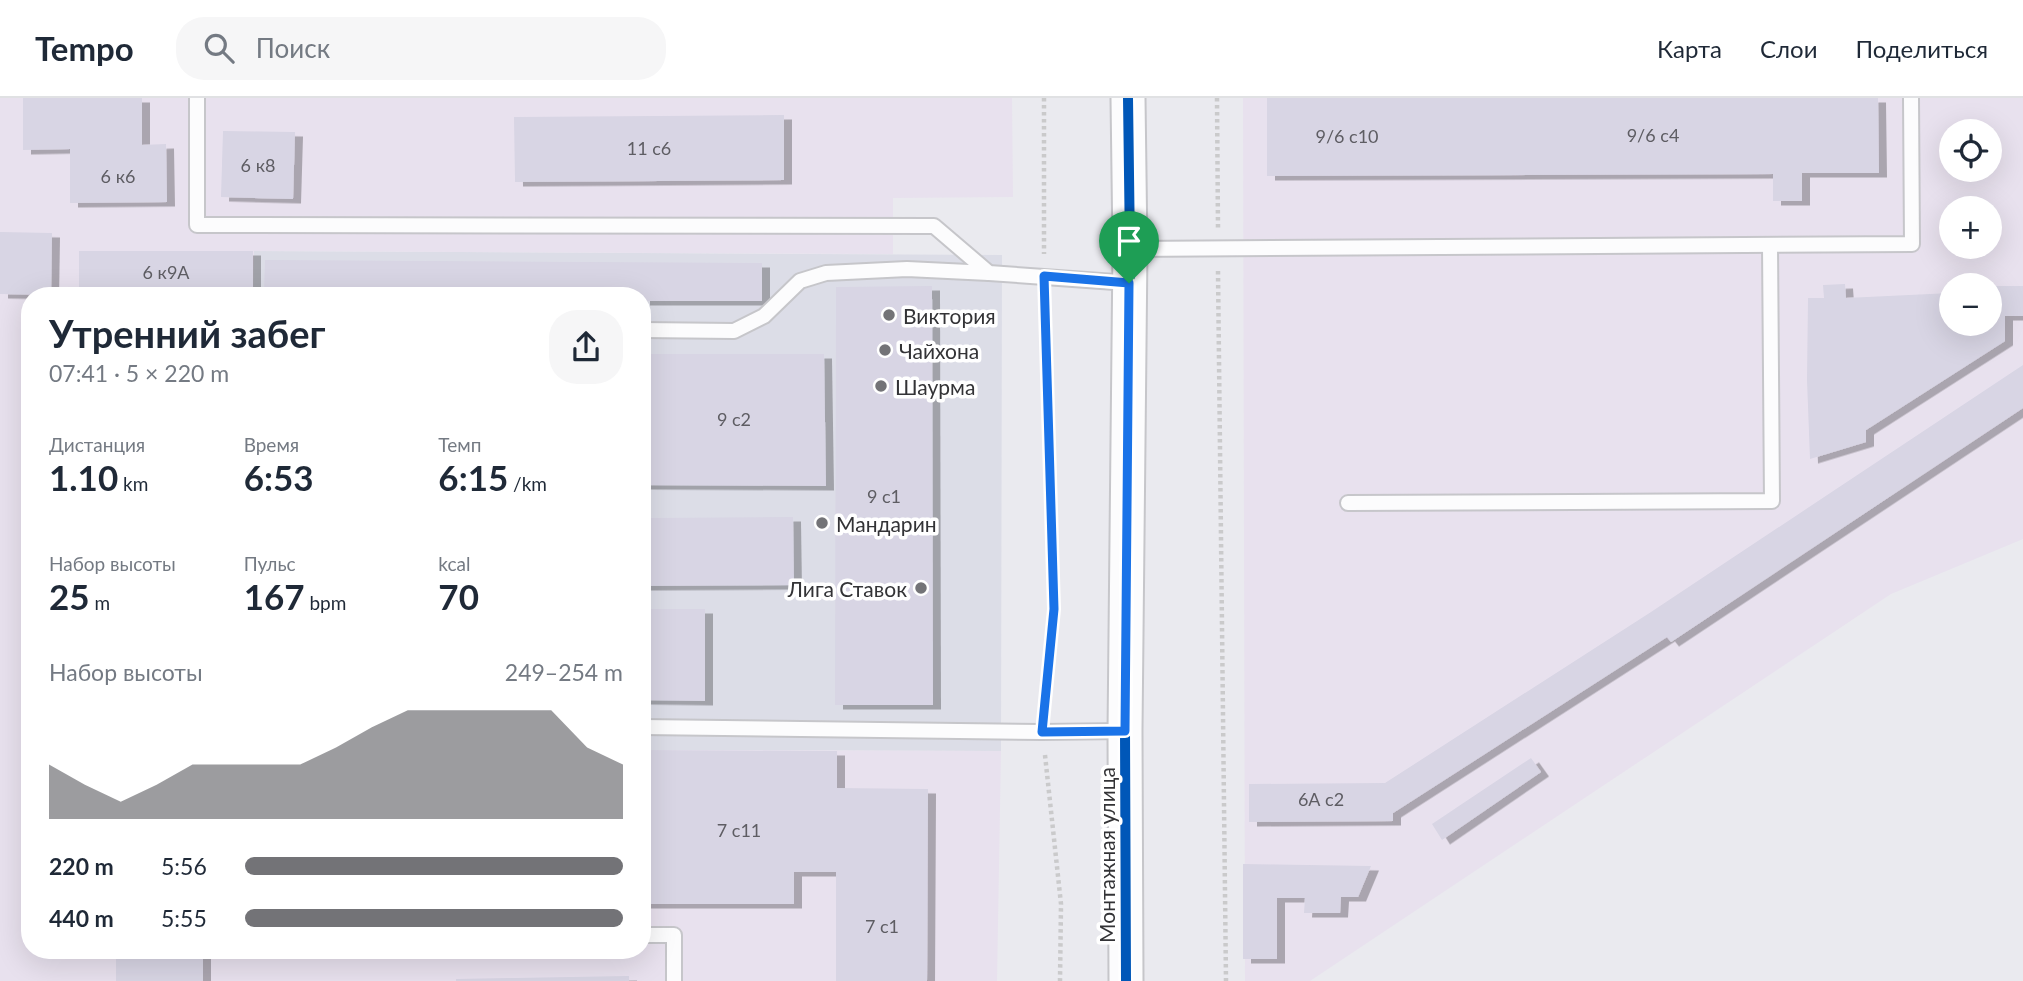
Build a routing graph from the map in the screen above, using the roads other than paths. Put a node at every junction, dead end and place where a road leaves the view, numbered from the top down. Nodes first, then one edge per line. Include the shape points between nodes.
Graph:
1 (197, 98) edge
2 (1128, 98) edge
3 (1910, 98) edge
4 (1770, 245) junction
5 (1130, 248) junction
6 (989, 273) junction
7 (1129, 283) junction
8 (651, 330) edge
9 (1348, 503) dead end
10 (651, 727) edge
11 (1125, 731) junction
12 (651, 935) edge
13 (674, 981) edge
14 (1126, 981) edge

1 - 6 lane via 197,225 934,226
2 - 5 street, Монтажная улица
3 - 4 lane via 1912,244
4 - 5 lane
4 - 9 lane via 1772,501
5 - 7 street, Монтажная улица
6 - 7 lane
6 - 8 lane via 907,269 826,273 800,281 764,316 734,331
7 - 11 street, Монтажная улица
10 - 11 lane
11 - 14 street, Монтажная улица
12 - 13 lane via 674,935

